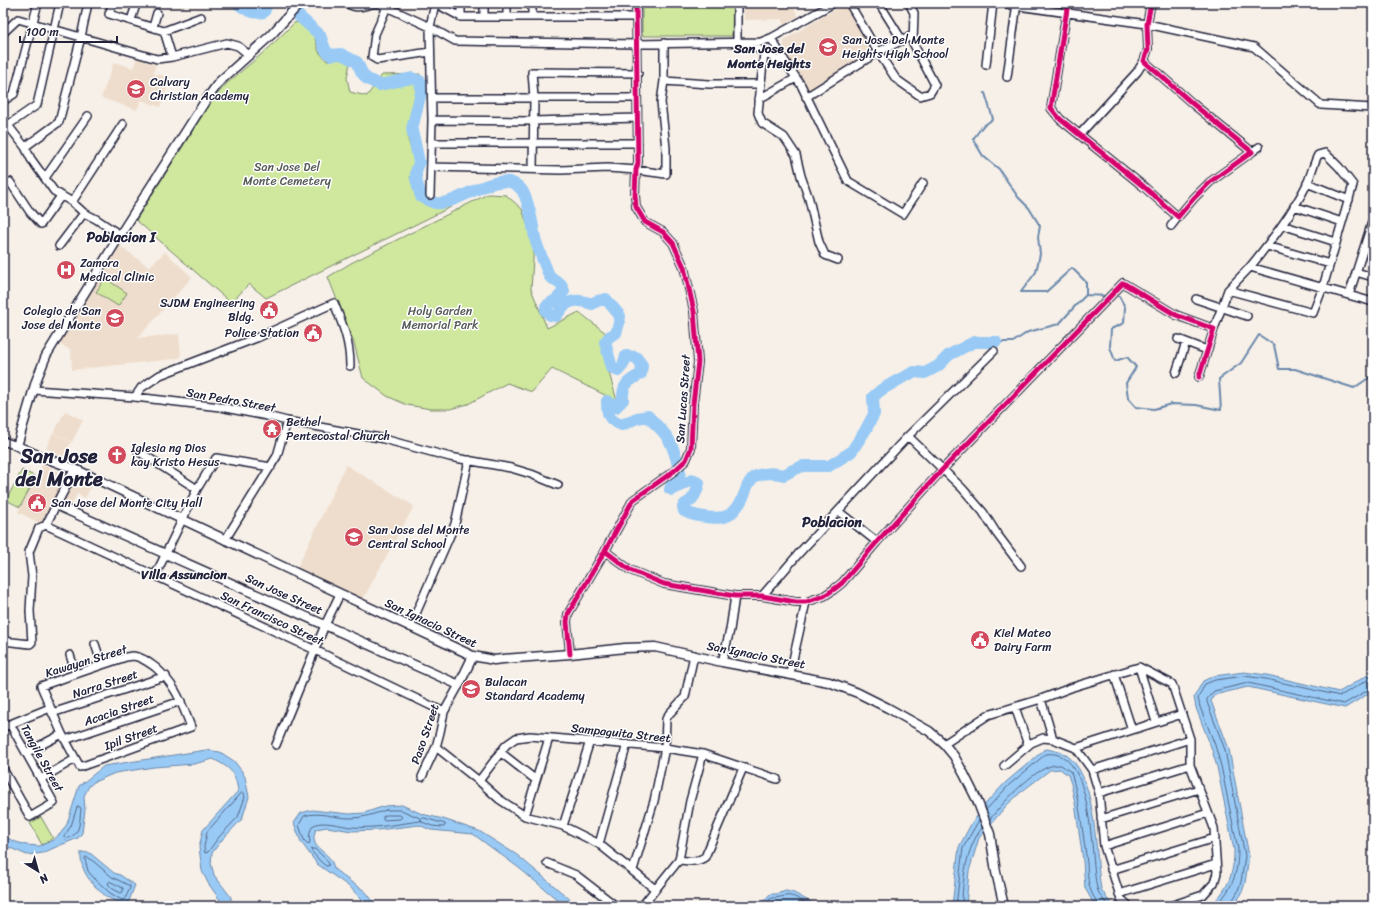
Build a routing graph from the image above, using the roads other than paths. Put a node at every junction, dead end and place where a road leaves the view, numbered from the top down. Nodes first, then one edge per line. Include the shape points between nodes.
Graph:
1 (38, 3) edge
2 (60, 3) edge
3 (88, 3) edge
4 (113, 3) edge
5 (346, 3) edge
6 (435, 3) edge
7 (461, 3) edge
8 (484, 3) edge
9 (507, 3) edge
10 (532, 3) edge
11 (636, 3) edge
12 (737, 3) edge
13 (834, 3) edge
14 (849, 3) edge
15 (880, 3) edge
16 (909, 3) edge
17 (995, 3) edge
18 (1068, 3) edge
19 (1151, 3) edge
20 (1017, 4) edge
21 (136, 5) dead end
22 (298, 5) edge
23 (386, 7) junction
24 (1066, 13) junction
25 (157, 14) dead end
26 (201, 17) dead end
27 (462, 17) junction
28 (484, 17) junction
29 (507, 17) junction
30 (532, 17) junction
31 (636, 17) junction
32 (131, 20) junction
33 (33, 23) junction
34 (1147, 24) junction
35 (153, 27) junction
36 (430, 27) junction
37 (54, 29) junction
38 (164, 31) junction
39 (3, 33) edge
40 (913, 35) junction
41 (81, 37) junction
42 (771, 38) junction
43 (902, 40) junction
44 (748, 42) junction
45 (664, 43) junction
46 (737, 43) junction
47 (636, 44) junction
48 (430, 52) junction
49 (878, 52) junction
50 (764, 53) junction
51 (249, 55) junction
52 (172, 57) junction
53 (1144, 61) junction
54 (986, 65) dead end
55 (788, 66) junction
56 (638, 74) junction
57 (1007, 76) dead end
58 (796, 78) junction
59 (664, 81) junction
60 (760, 84) junction
61 (806, 97) junction
62 (432, 98) junction
63 (534, 98) junction
64 (637, 98) junction
65 (759, 99) junction
66 (3, 102) edge
67 (1373, 108) edge
68 (88, 116) dead end
69 (637, 118) junction
70 (3, 119) edge
71 (432, 120) junction
72 (533, 121) junction
73 (123, 124) dead end
74 (8, 125) junction
75 (1080, 134) junction
76 (432, 143) junction
77 (533, 143) junction
78 (638, 144) junction
79 (25, 147) junction
80 (1259, 147) dead end
81 (1252, 152) junction
82 (431, 167) junction
83 (533, 169) junction
84 (636, 170) junction
85 (45, 178) junction
86 (10, 182) dead end
87 (922, 183) dead end
88 (1307, 183) junction
89 (430, 194) dead end
90 (62, 196) junction
91 (1349, 200) junction
92 (72, 202) junction
93 (1294, 206) junction
94 (84, 213) junction
95 (1178, 217) junction
96 (1373, 219) edge
97 (1342, 222) junction
98 (1282, 225) junction
99 (1171, 226) dead end
100 (120, 235) junction
101 (1336, 242) junction
102 (59, 246) dead end
103 (1267, 246) junction
104 (838, 260) dead end
105 (1330, 264) junction
106 (1250, 267) junction
107 (1356, 272) junction
108 (1373, 277) edge
109 (1323, 288) junction
110 (1228, 290) junction
111 (1349, 295) junction
112 (1196, 299) dead end
113 (1373, 302) edge
114 (1222, 307) junction
115 (1247, 316) dead end
116 (1214, 329) junction
117 (1178, 339) dead end
118 (1186, 342) junction
119 (994, 350) dead end
120 (1207, 350) junction
121 (350, 366) dead end
122 (1176, 373) dead end
123 (1199, 377) dead end
124 (34, 390) junction
125 (135, 397) junction
126 (287, 421) junction
127 (908, 436) junction
128 (4, 439) edge
129 (17, 446) junction
130 (138, 451) dead end
131 (469, 460) junction
132 (271, 468) junction
133 (75, 469) junction
134 (942, 470) junction
135 (558, 485) dead end
136 (197, 489) junction
137 (56, 505) junction
138 (838, 510) junction
139 (182, 520) junction
140 (46, 525) junction
141 (225, 540) junction
142 (877, 542) junction
143 (605, 551) junction
144 (165, 554) junction
145 (1021, 566) dead end
146 (155, 576) junction
147 (340, 594) junction
148 (735, 596) junction
149 (762, 596) junction
150 (806, 602) junction
151 (325, 626) junction
152 (410, 627) junction
153 (3, 641) edge
154 (95, 644) dead end
155 (315, 650) junction
156 (570, 654) junction
157 (70, 655) dead end
158 (694, 655) junction
159 (473, 656) junction
160 (722, 662) junction
161 (102, 665) junction
162 (1139, 667) junction
163 (790, 673) junction
164 (76, 674) junction
165 (1114, 674) junction
166 (166, 676) junction
167 (459, 685) junction
168 (1041, 698) junction
169 (181, 701) junction
170 (1015, 707) junction
171 (51, 710) junction
172 (444, 712) junction
173 (1182, 714) junction
174 (1156, 722) junction
175 (6, 725) edge
176 (1132, 730) junction
177 (63, 737) junction
178 (549, 738) junction
179 (1053, 739) junction
180 (1190, 739) junction
181 (590, 740) junction
182 (627, 744) junction
183 (944, 744) junction
184 (276, 745) dead end
185 (1028, 745) junction
186 (436, 746) junction
187 (664, 748) junction
188 (1076, 748) junction
189 (500, 752) junction
190 (26, 753) junction
191 (703, 754) junction
192 (75, 759) junction
193 (1190, 765) junction
194 (1004, 766) dead end
195 (743, 768) junction
196 (3, 769) edge
197 (1092, 770) junction
198 (422, 777) dead end
199 (41, 779) junction
200 (777, 779) dead end
201 (536, 780) junction
202 (479, 781) junction
203 (1199, 789) junction
204 (1099, 793) junction
205 (1208, 813) junction
206 (525, 816) junction
207 (1101, 819) junction
208 (563, 826) junction
209 (1215, 838) junction
210 (599, 844) junction
211 (1104, 846) junction
212 (679, 860) junction
213 (547, 863) dead end
214 (1216, 864) junction
215 (633, 870) junction
216 (1111, 870) junction
217 (655, 889) junction
218 (1119, 894) junction
219 (616, 906) edge
220 (642, 906) edge
221 (1004, 906) edge
222 (1129, 906) edge
223 (1170, 906) edge

1 - 33 street
2 - 37 street
3 - 41 street
4 - 32 street via 109,14
5 - 23 street via 353,7 374,3
6 - 27 street
6 - 36 street
7 - 27 street
8 - 28 street
9 - 29 street
10 - 30 street
11 - 31 street, San Lucas Street
12 - 46 street
13 - 42 street
14 - 49 street
15 - 43 street
16 - 40 street via 914,13
17 - 20 street
17 - 54 street
18 - 24 street
19 - 34 street
20 - 24 street
20 - 57 street
21 - 32 street
22 - 51 main road
23 - 36 street
23 - 48 street via 375,34 372,57 377,60
24 - 34 street
24 - 75 street via 1051,108 1060,119
25 - 35 street
26 - 38 street
27 - 28 street
28 - 29 street
29 - 30 street
30 - 31 street
31 - 47 street, San Lucas Street
32 - 35 street
33 - 37 street
33 - 39 street via 18,19
33 - 66 street via 14,94
34 - 53 street via 1148,49
34 - 67 street via 1254,47 1321,105
35 - 38 street
36 - 47 street via 455,41
36 - 48 street
37 - 41 street
37 - 74 street via 37,105
38 - 52 street
40 - 43 street
40 - 49 street via 913,44 935,85 930,93 920,96 896,79
41 - 52 street via 157,59
41 - 79 street via 59,122
42 - 44 street via 761,42
42 - 55 street
43 - 49 street
44 - 46 street
44 - 50 street
45 - 46 street
45 - 47 street
45 - 59 street
47 - 56 street, San Lucas Street
48 - 62 street
49 - 61 street
50 - 55 street
50 - 60 street
51 - 52 street via 238,46 227,42
51 - 100 main road via 220,82 204,103
53 - 75 street
53 - 81 street
55 - 58 street
56 - 63 street via 532,72
56 - 64 street, San Lucas Street
58 - 61 street
58 - 65 street
59 - 60 street
59 - 84 street via 661,102 666,174
60 - 65 street
61 - 87 street via 848,181 903,214
62 - 63 street
62 - 71 street
63 - 64 street
63 - 72 street
64 - 69 street, San Lucas Street
65 - 104 street via 758,113 762,123 784,137 796,155 819,242 825,255
68 - 85 street
69 - 72 street
69 - 78 street, San Lucas Street
70 - 74 street
71 - 72 street
71 - 76 street
72 - 77 street
73 - 92 street
74 - 79 street
75 - 95 street
76 - 77 street
76 - 82 street
77 - 78 street
77 - 83 street
78 - 84 street, San Lucas Street
79 - 85 street
80 - 81 street
81 - 95 street via 1210,182
82 - 83 street
82 - 89 street
83 - 84 street
84 - 143 street, San Lucas Street via 636,207 645,222 663,232 673,243 684,267 694,311 698,362 691,448 686,460 675,471 633,500
85 - 90 street via 54,192
86 - 90 street via 41,224
88 - 91 street
88 - 91 street via 1318,155 1325,153 1353,184
88 - 93 street
90 - 92 street
91 - 97 street
92 - 94 street
93 - 97 street
93 - 98 street
94 - 100 street
94 - 102 street
95 - 99 street
96 - 107 street
97 - 101 street
98 - 101 street
98 - 103 street
100 - 124 main road via 46,356
101 - 105 street
103 - 105 street
103 - 106 street
105 - 109 street
106 - 109 street
106 - 110 street
107 - 108 street
107 - 111 street
109 - 110 street via 1312,313
109 - 111 street
110 - 114 street
111 - 113 street
112 - 114 street
114 - 115 street
114 - 116 street
116 - 120 street
116 - 134 street via 1176,315 1123,283
117 - 118 street
118 - 120 street
118 - 122 street
119 - 127 street
120 - 123 street
121 - 125 street via 348,342 334,303 259,337 160,375 141,388
124 - 125 street, San Pedro Street
124 - 129 main road
125 - 126 street, San Pedro Street via 220,407
126 - 131 street, San Pedro Street via 380,438
126 - 132 street
127 - 134 street
127 - 138 street
128 - 129 street, San Ignacio Street
129 - 133 main road, San Ignacio Street
130 - 136 street
131 - 135 street, San Pedro Street via 518,470
131 - 152 street via 455,524
132 - 136 street via 216,458
132 - 141 street
133 - 137 main road
133 - 139 main road, San Ignacio Street
134 - 142 street
134 - 145 street via 983,512
136 - 139 street
137 - 140 street
137 - 144 main road, San Jose Street
138 - 142 street
138 - 149 street
139 - 141 main road, San Ignacio Street
139 - 144 street
140 - 146 street, San Francisco Street
140 - 153 street via 39,528 29,552 32,576 32,642 30,644
141 - 147 main road, San Ignacio Street
142 - 150 street via 842,583 824,596
143 - 148 street via 630,570 664,584
143 - 156 street, San Lucas Street via 568,614
144 - 146 street
144 - 151 main road, San Jose Street
146 - 155 street, San Francisco Street
147 - 151 street
147 - 152 main road, San Ignacio Street
148 - 149 street
148 - 160 street
149 - 150 street
150 - 163 street
151 - 155 street
151 - 167 main road, San Jose Street
152 - 159 main road, San Ignacio Street
154 - 161 street
155 - 172 street, San Francisco Street
155 - 184 street
156 - 158 main road, San Ignacio Street via 655,647
156 - 159 main road, San Ignacio Street via 499,659
157 - 164 street
158 - 160 main road, San Ignacio Street
158 - 187 street via 685,697 666,720
159 - 167 main road, Paso Street
160 - 163 main road, San Ignacio Street
161 - 164 street, Kawayan Street
161 - 166 street, Kawayan Street via 126,657 139,657
162 - 165 street
162 - 173 street via 1172,684
162 - 174 street
163 - 183 main road, San Ignacio Street via 829,682 858,693 929,731
164 - 171 street, Kawayan Street via 41,686
165 - 168 street
165 - 176 street
166 - 169 street
166 - 171 street, Narra Street
167 - 172 street, Paso Street
168 - 170 street
168 - 179 street
169 - 177 street, Acacia Street
169 - 192 street, Ipil Street via 191,727 80,767
170 - 183 street via 988,715
170 - 185 street
171 - 175 street, Narra Street
171 - 177 street
172 - 186 street, Paso Street
173 - 174 street
173 - 180 street
174 - 176 street
175 - 190 street, Tangile Street
176 - 188 street
177 - 190 street, Acacia Street
177 - 192 street
178 - 181 street, Sampaguita Street
178 - 189 street, Sampaguita Street via 521,736 511,741
178 - 201 street
179 - 185 street via 1043,738
179 - 188 street
180 - 193 street
180 - 197 street
181 - 182 street, Sampaguita Street
181 - 208 street
182 - 187 street, Sampaguita Street
182 - 210 street
183 - 221 main road, San Ignacio Street via 964,774 990,834
185 - 194 street
186 - 198 street, Paso Street
186 - 202 street
187 - 191 street, Sampaguita Street
187 - 215 street via 654,801
188 - 197 street
189 - 201 street
189 - 202 street, Sampaguita Street
190 - 199 street, Tangile Street
191 - 195 street, Sampaguita Street
191 - 212 street via 690,801
192 - 199 street
193 - 203 street
193 - 204 street
195 - 200 street, Sampaguita Street
195 - 212 street via 705,857 692,862
196 - 199 street, Tangile Street via 30,817 54,803
197 - 204 street
201 - 206 street
202 - 206 street via 499,799
203 - 205 street
203 - 207 street
204 - 207 street
205 - 209 street
205 - 211 street
206 - 208 street
207 - 211 street
208 - 210 street
209 - 214 street
209 - 216 street
210 - 215 street
211 - 216 street
212 - 217 street
213 - 219 street via 576,875
214 - 218 street
214 - 223 street via 1217,874 1214,883 1203,895
215 - 217 street
216 - 218 street
217 - 220 street
218 - 222 street via 1121,900

